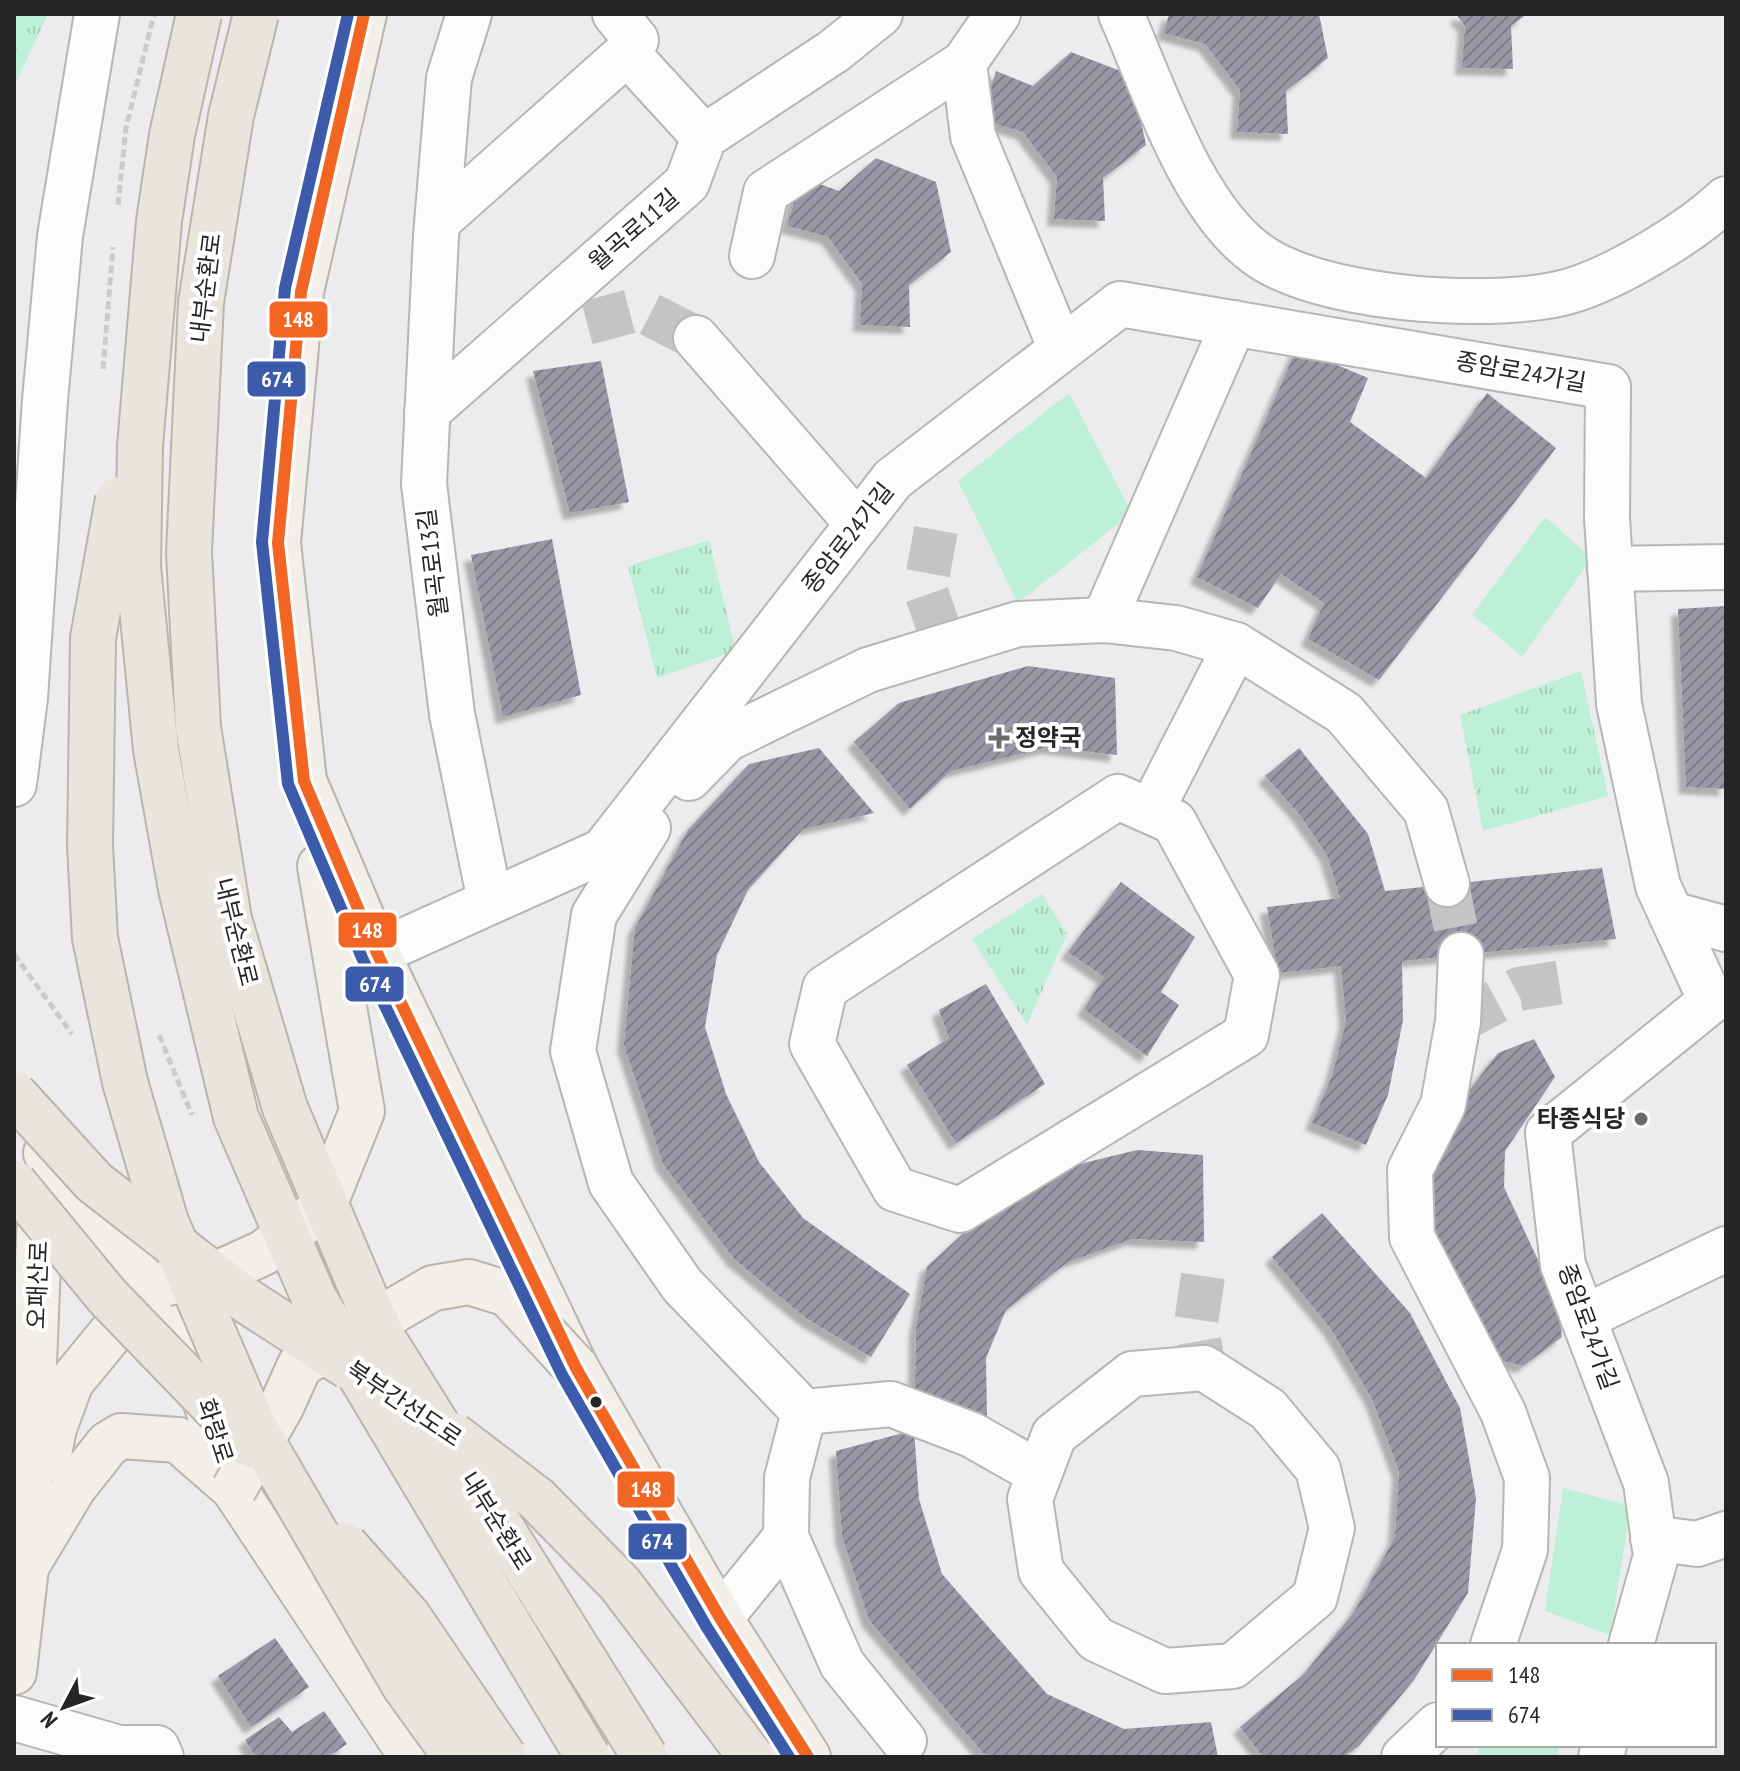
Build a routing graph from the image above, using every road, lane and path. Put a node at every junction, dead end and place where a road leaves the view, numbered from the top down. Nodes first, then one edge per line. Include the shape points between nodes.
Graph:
1 (97, 14) edge
2 (199, 14) edge
3 (256, 14) edge
4 (364, 14) edge
5 (469, 14) edge
6 (880, 14) edge
7 (998, 14) edge
8 (1121, 14) edge
9 (621, 34) edge
10 (964, 63) junction
11 (704, 137) junction
12 (1726, 199) edge
13 (438, 221) junction
14 (752, 256) dead end
15 (1234, 323) junction
16 (696, 338) tunnel mouth
17 (1061, 349) junction
18 (146, 351) junction
19 (427, 412) junction
20 (858, 524) junction
21 (1726, 567) edge
22 (1610, 569) junction
23 (1104, 620) junction
24 (1236, 645) junction
25 (304, 781) junction
26 (14, 784) edge
27 (1151, 811) junction
28 (1447, 884) tunnel mouth
29 (490, 901) junction
30 (1671, 914) junction
31 (1726, 929) edge
32 (377, 953) junction
33 (1461, 955) tunnel mouth
34 (1719, 995) edge
35 (14, 1074) edge
36 (26, 1121) edge
37 (14, 1183) edge
38 (1722, 1263) edge
39 (167, 1283) junction
40 (1583, 1318) junction
41 (576, 1368) junction
42 (804, 1412) junction
43 (1039, 1473) junction
44 (234, 1489) junction
45 (1726, 1534) edge
46 (786, 1537) junction
47 (1653, 1538) junction
48 (20, 1564) edge
49 (720, 1618) junction
50 (1494, 1643) edge
51 (1632, 1643) edge
52 (14, 1672) edge
53 (14, 1718) edge
54 (1436, 1727) edge
55 (906, 1752) edge
56 (161, 1757) edge
57 (412, 1757) edge
58 (456, 1757) edge
59 (504, 1757) edge
60 (588, 1757) edge
61 (645, 1757) edge
62 (751, 1757) edge
63 (808, 1757) edge
64 (1404, 1757) edge

1 - 26 street via 60,236
2 - 18 highway, 내부순환로, bridge via 172,135
3 - 61 highway, 내부순환로, bridge via 231,116 201,302 189,552 198,727 229,919 285,1108 382,1337
4 - 25 main road via 301,292 278,543
5 - 13 street, 월곡로13길 via 449,78
6 - 11 street
7 - 10 street
8 - 12 street via 1205,200 1257,255 1327,286 1405,298 1559,294 1637,262 1708,217
9 - 11 street
9 - 13 street
10 - 14 street via 766,192
10 - 17 street via 973,136
11 - 19 street, 월곡로11길 via 687,183
13 - 19 street, 월곡로13길
15 - 17 street, 종암로24가길 via 1120,304
15 - 22 street, 종암로24가길 via 1608,387
15 - 23 street
16 - 20 street
17 - 20 street, 종암로24가길 via 893,479
18 - 58 highway, bridge via 93,638 90,846 95,938 125,1082 166,1222 254,1427 404,1685
18 - 60 highway, 내부순환로, bridge via 138,567 156,750 181,889 236,1117 314,1298
19 - 29 street, 월곡로13길 via 424,484 452,714
20 - 29 street, 종암로24가길 via 603,851
21 - 22 street
22 - 30 street, 종암로24가길 via 1619,704 1658,886
23 - 24 street via 1176,628
23 - 42 street via 1018,624 868,670 727,739 663,805 594,915 573,1051 611,1183 682,1285
24 - 27 street
24 - 28 street via 1344,713 1426,810
25 - 32 main road
25 - 39 main road, bridge via 362,1111 323,1208 263,1253 212,1276
27 - 27 street via 1174,822 1257,975 1246,1035 960,1210 895,1189 812,1044 825,988 1118,797
29 - 32 street, 종암로24가길
30 - 31 street
30 - 34 street, 종암로24가길
32 - 41 main road
33 - 50 street via 1458,1022 1443,1105 1410,1170 1412,1237 1503,1412 1527,1478 1525,1550
34 - 40 street, 종암로24가길 via 1548,1133 1563,1265
35 - 36 main road, 화랑로
36 - 39 main road, 화랑로
36 - 48 main road, 오패산로
36 - 62 highway, 북부간선도로, bridge via 94,1182 247,1301 427,1415 537,1499 620,1584
37 - 59 highway, bridge via 107,1296 408,1616
38 - 40 street
39 - 44 main road, 화랑로
39 - 48 main road, 오패산로 via 71,1382
40 - 47 street, 종암로24가길 via 1646,1483
41 - 44 main road, bridge via 508,1294 469,1282 433,1288 300,1365
41 - 49 main road
42 - 43 street via 891,1404 972,1435
42 - 46 street via 787,1478
43 - 43 street via 1054,1435 1132,1374 1204,1368 1268,1409 1318,1469 1332,1528 1315,1597 1233,1666 1165,1671 1096,1639 1041,1571 1030,1499
44 - 48 main road via 178,1440 121,1436 108,1444 74,1487
44 - 57 main road, 화랑로
45 - 47 street via 1697,1544
46 - 49 street
46 - 55 street via 842,1664
47 - 51 street, 종암로24가길 via 1656,1556
48 - 52 main road, 오패산로
49 - 63 main road
53 - 56 street via 119,1748 157,1748
54 - 64 street

